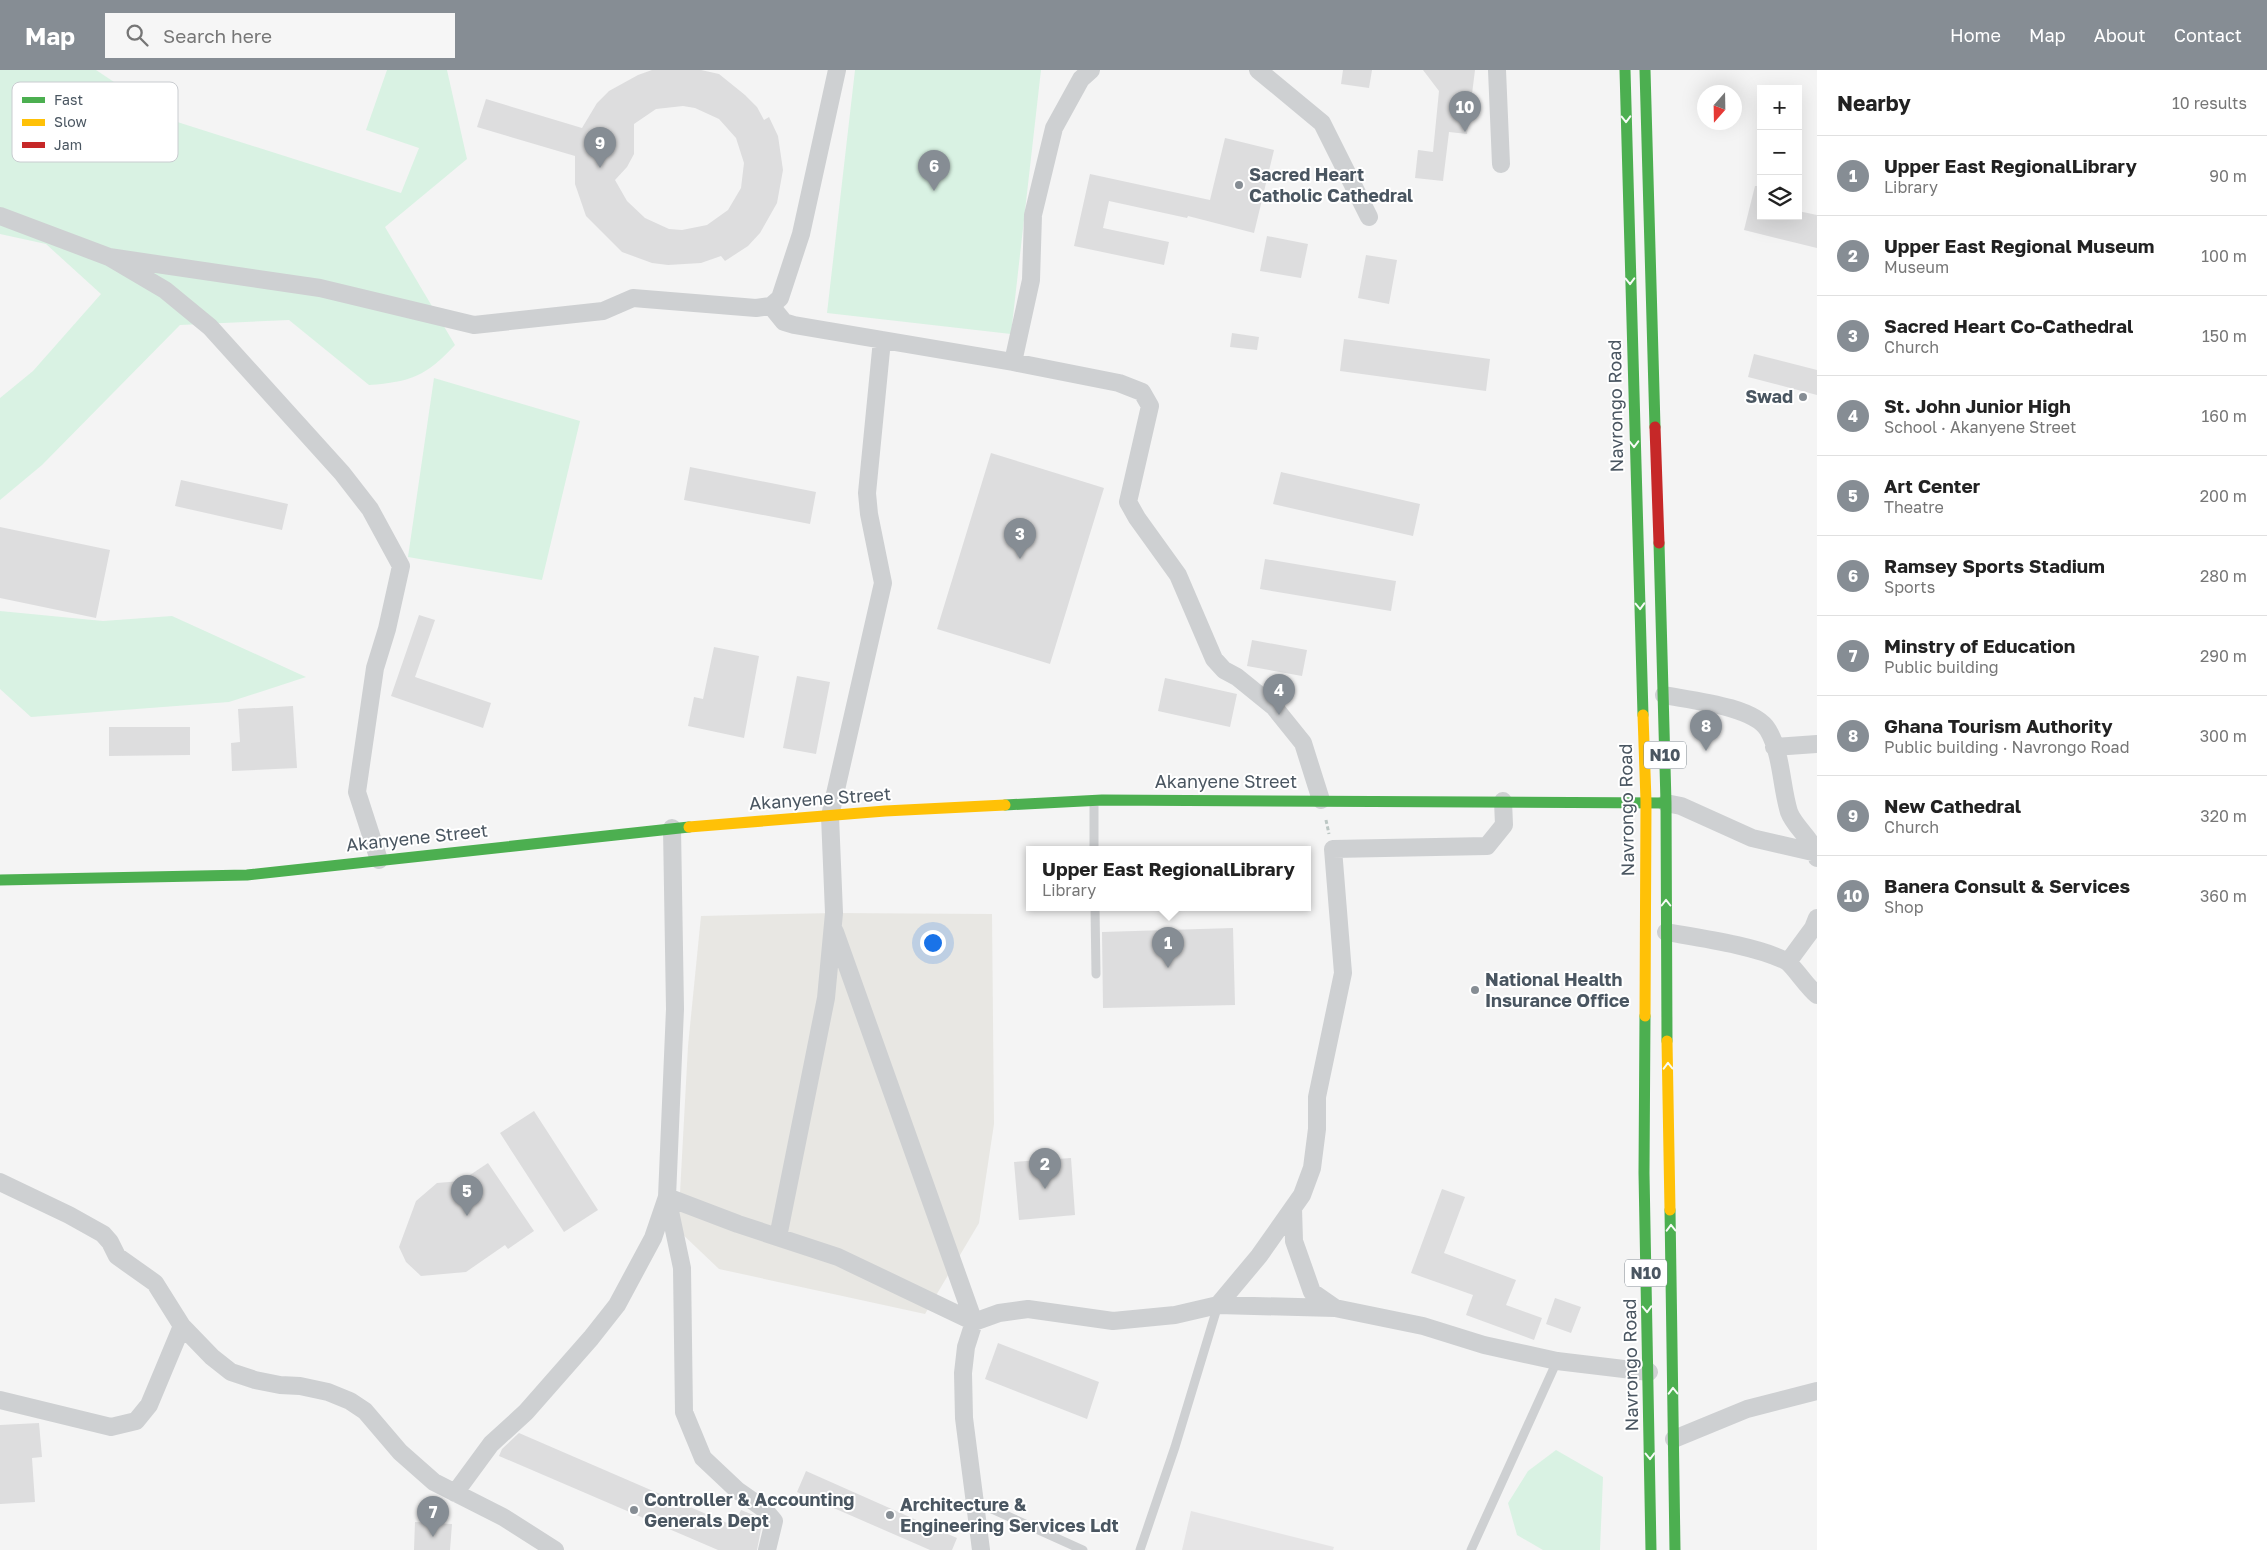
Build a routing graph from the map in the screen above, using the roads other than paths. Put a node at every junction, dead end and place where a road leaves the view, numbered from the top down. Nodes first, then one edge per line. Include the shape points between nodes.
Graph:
1 (837, 70) edge
2 (1258, 70) edge
3 (1498, 70) edge
4 (1625, 70) edge
5 (1645, 70) edge
6 (1081, 73) edge
7 (1501, 164) dead end
8 (0, 216) edge
9 (1370, 217) dead end
10 (109, 257) junction
11 (771, 306) junction
12 (882, 340) junction
13 (1013, 362) junction
14 (1664, 695) junction
15 (1817, 744) edge
16 (1774, 747) junction
17 (1094, 800) junction
18 (1322, 800) junction
19 (1503, 801) junction
20 (1646, 801) junction
21 (1666, 803) junction
22 (830, 816) junction
23 (672, 828) junction
24 (1094, 846) edge
25 (1817, 855) edge
26 (379, 860) junction
27 (0, 880) edge
28 (1095, 911) edge
29 (1817, 918) edge
30 (833, 925) junction
31 (1666, 932) junction
32 (1788, 962) junction
33 (1096, 974) dead end
34 (1817, 995) edge
35 (0, 1182) edge
36 (667, 1197) junction
37 (1293, 1208) junction
38 (778, 1238) junction
39 (1218, 1305) junction
40 (1335, 1308) junction
41 (974, 1322) junction
42 (182, 1326) junction
43 (1557, 1361) junction
44 (1649, 1372) junction
45 (1817, 1391) edge
46 (0, 1400) edge
47 (1674, 1439) junction
48 (455, 1493) junction
49 (973, 1500) junction
50 (555, 1550) edge
51 (767, 1550) edge
52 (981, 1550) edge
53 (1083, 1550) edge
54 (1140, 1550) edge
55 (1471, 1550) edge
56 (1651, 1550) edge
57 (1675, 1550) edge

1 - 11 street via 801,234 780,298
2 - 9 street via 1322,123
3 - 7 street
4 -> 20 main road, Navrongo Road / N10
5 - 14 main road, N10
6 - 13 street via 1054,128 1034,215 1031,280
8 - 10 street
10 - 11 street via 320,288 474,325 603,311 633,298 756,308
10 - 26 street via 165,290 210,327 342,473 370,509 400,566 375,668 357,792
11 - 12 street via 784,322
12 - 13 street
12 - 22 street via 867,493 883,583
13 - 18 street via 1119,383 1142,392 1150,406 1128,502 1178,575 1214,659 1274,707 1302,743
14 - 16 street via 1741,711 1758,719 1768,729
14 - 21 main road, N10
15 - 16 street
16 - 25 street via 1790,813
17 - 18 main road, Akanyene Street
17 - 22 main road, Akanyene Street
17 - 24 lane
18 - 19 main road, Akanyene Street
19 - 20 main road, Akanyene Street
19 - 37 street via 1504,824 1487,846 1333,849 1343,973 1317,1096 1312,1168 1302,1195
20 - 21 main road, Akanyene Street
20 -> 44 main road, Navrongo Road / N10 via 1644,1173
21 - 25 street via 1682,806 1752,838
31 -> 21 main road, N10
22 - 23 main road, Akanyene Street
22 - 30 street
23 - 26 main road, Akanyene Street
23 - 36 street via 675,1009
26 - 27 main road, Akanyene Street via 247,875
28 - 33 lane
29 - 32 street
30 - 38 street via 826,998
30 - 41 street
31 - 32 street via 1719,942
47 -> 31 main road, N10
32 - 34 street via 1803,983
35 - 42 street via 103,1234 117,1256 155,1283
36 - 38 street
36 - 48 street via 653,1238 617,1305 526,1412 491,1444
36 - 51 street via 682,1268 684,1412 703,1458 774,1521
37 - 39 street via 1236,1287
37 - 40 street via 1294,1241 1312,1292
38 - 41 street via 838,1257
39 - 40 street
39 - 41 street via 1175,1315 1113,1321 1028,1310 999,1313
39 - 54 lane
40 - 43 street via 1423,1326 1484,1345
41 - 49 street via 963,1372 964,1418
42 - 46 street via 149,1405 136,1421 111,1427
42 - 48 street via 231,1372 255,1380 328,1392 350,1400 366,1411 416,1469
43 - 44 street
43 - 55 lane
44 -> 56 main road, Navrongo Road / N10
45 - 47 street via 1747,1409
47 - 57 main road, N10
48 - 50 street via 503,1517
49 - 52 street
49 - 53 lane

